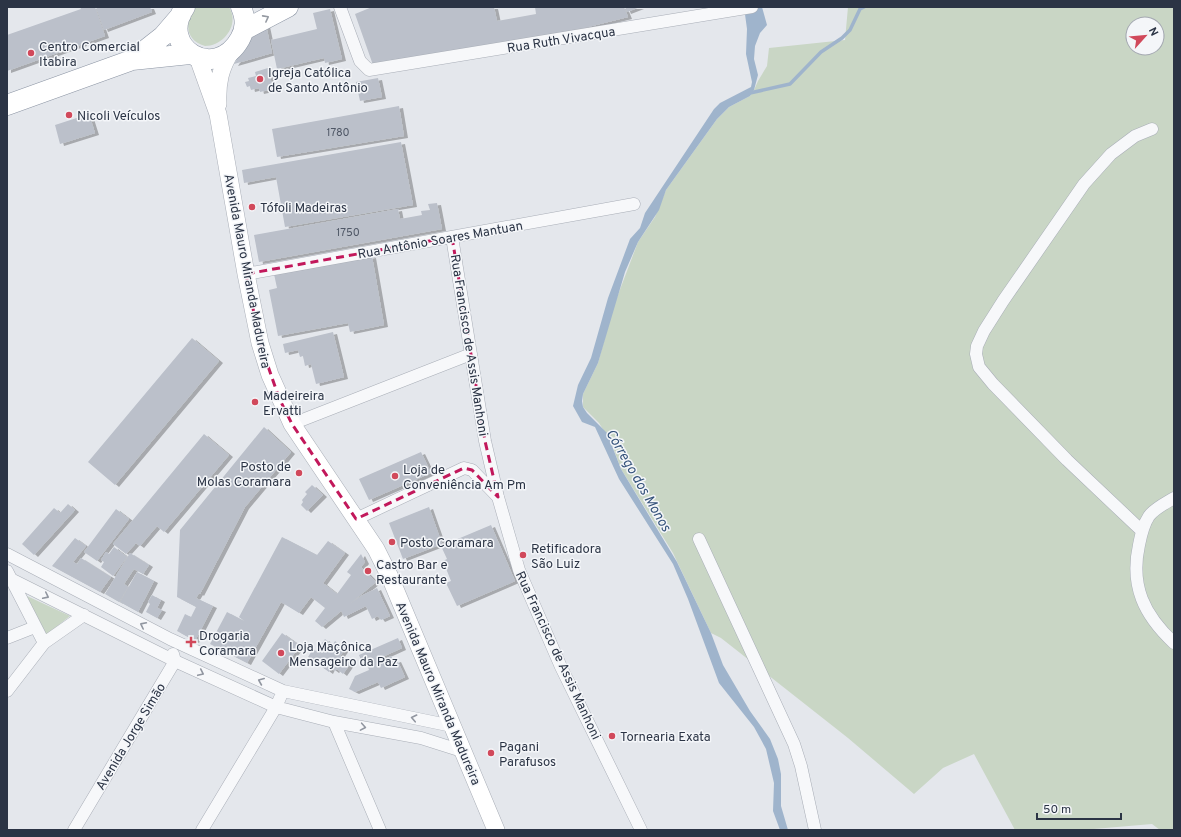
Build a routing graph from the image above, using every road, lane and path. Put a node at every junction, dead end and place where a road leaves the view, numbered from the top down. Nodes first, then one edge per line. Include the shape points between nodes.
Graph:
1 (241, 7) edge
2 (288, 7) edge
3 (340, 7) edge
4 (747, 8) edge
5 (183, 11) edge
6 (244, 30) junction
7 (232, 50) junction
8 (194, 56) junction
9 (132, 60) junction
10 (7, 105) edge
11 (218, 114) junction
12 (1152, 129) dead end
13 (634, 204) dead end
14 (452, 237) junction
15 (246, 274) junction
16 (471, 354) junction
17 (292, 424) junction
18 (498, 497) junction
19 (1174, 498) edge
20 (356, 519) junction
21 (1142, 531) junction
22 (698, 539) dead end
23 (7, 554) edge
24 (9, 575) edge
25 (84, 615) junction
26 (128, 618) junction
27 (35, 627) junction
28 (121, 633) junction
29 (7, 638) edge
30 (170, 639) junction
31 (44, 643) junction
32 (1174, 643) edge
33 (175, 661) junction
34 (7, 691) edge
35 (283, 691) junction
36 (276, 707) junction
37 (334, 722) junction
38 (452, 726) junction
39 (462, 751) junction
40 (74, 830) edge
41 (202, 830) edge
42 (380, 830) edge
43 (496, 830) edge
44 (641, 830) edge
45 (815, 830) edge

1 - 6 highway via 245,22
6 -> 2 highway
3 - 4 street, Rua Ruth Vivacqua via 360,62 369,70
5 - 8 highway via 177,31 179,40
5 - 9 highway via 163,36
6 - 7 highway
7 - 8 highway via 212,60
7 - 11 main road via 220,73
8 - 9 highway
8 - 11 main road
9 - 10 highway
11 - 15 main road, Avenida Mauro Miranda Madureira
12 - 21 street via 1135,136 1111,154 1084,184 1002,301 984,331 976,354 979,367 993,384 1067,460
13 - 14 street, Rua Antônio Soares Mantuan
14 - 15 street, Rua Antônio Soares Mantuan
14 - 16 street, Rua Francisco de Assis Manhoni
15 - 17 main road, Avenida Mauro Miranda Madureira via 260,342 270,375 278,398
16 - 17 street
16 - 18 street, Rua Francisco de Assis Manhoni via 485,441
17 - 20 main road, Avenida Mauro Miranda Madureira
18 - 20 street via 472,470 464,468
18 - 44 street, Rua Francisco de Assis Manhoni via 519,570 561,667
19 - 21 street via 1150,516
20 - 38 main road, Avenida Mauro Miranda Madureira via 376,549 390,577
21 - 32 street via 1137,556 1136,582 1147,611
22 - 45 street via 794,744
23 - 26 street
24 -> 25 street
24 - 27 street
25 - 28 street
25 - 31 street
26 - 28 street
30 -> 26 street
27 - 29 street
27 - 31 street
28 - 33 street
30 - 33 street
35 -> 30 street
31 - 34 street
33 -> 36 street
33 - 40 street, Avenida Jorge Simão
35 - 36 street
38 -> 35 street
36 - 37 street
36 - 41 street
37 -> 39 street via 421,738
37 - 42 street
38 - 39 main road, Avenida Mauro Miranda Madureira
39 - 43 main road, Avenida Mauro Miranda Madureira

